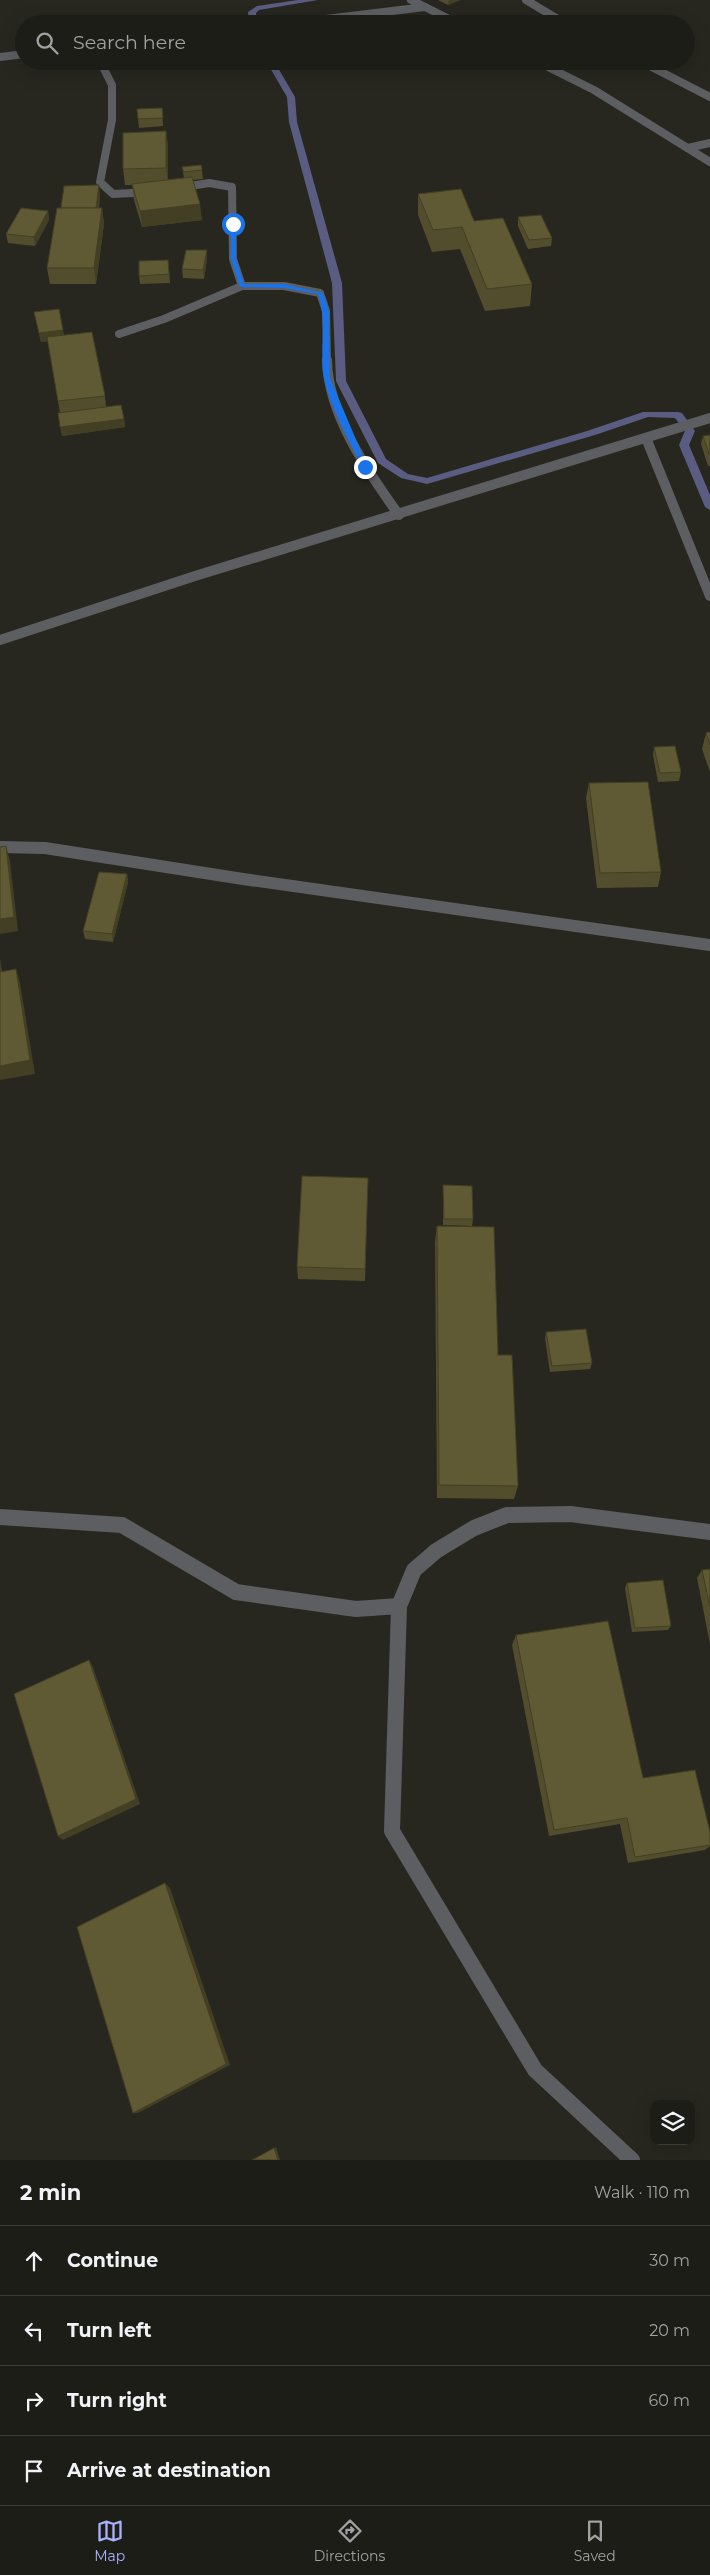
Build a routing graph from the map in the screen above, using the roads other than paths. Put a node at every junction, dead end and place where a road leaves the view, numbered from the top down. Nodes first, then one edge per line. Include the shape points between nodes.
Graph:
1 (411, 0) edge
2 (526, 0) edge
3 (425, 7) junction
4 (359, 15) edge
5 (441, 15) edge
6 (551, 15) edge
7 (15, 55) edge
8 (0, 57) edge
9 (104, 70) edge
10 (554, 70) edge
11 (658, 70) edge
12 (710, 97) edge
13 (710, 144) edge
14 (688, 148) junction
15 (710, 162) edge
16 (173, 189) edge
17 (164, 190) edge
18 (242, 286) junction
19 (119, 334) dead end
20 (710, 418) edge
21 (646, 438) junction
22 (399, 515) junction
23 (710, 596) edge
24 (0, 640) edge
25 (0, 847) edge
26 (710, 945) edge
27 (0, 1517) edge
28 (710, 1532) edge
29 (399, 1606) junction
30 (632, 2160) edge

1 - 3 street
2 - 6 street
3 - 4 street
3 - 5 street
7 - 8 street
9 - 17 street via 112,85 112,120 100,182 113,194 137,195
10 - 14 street via 594,90
11 - 12 street
13 - 14 street
14 - 15 street
16 - 18 street via 209,183 232,187 233,259
18 - 19 street
18 - 22 street via 284,286 320,293 326,311 327,378 343,422 365,467
20 - 21 street
21 - 22 street
21 - 23 street
22 - 24 street via 195,576
25 - 26 street via 45,848
27 - 29 street via 122,1525 236,1592 356,1609
28 - 29 street via 570,1514 507,1515 474,1528 436,1551 414,1570
29 - 30 street via 392,1831 535,2070

